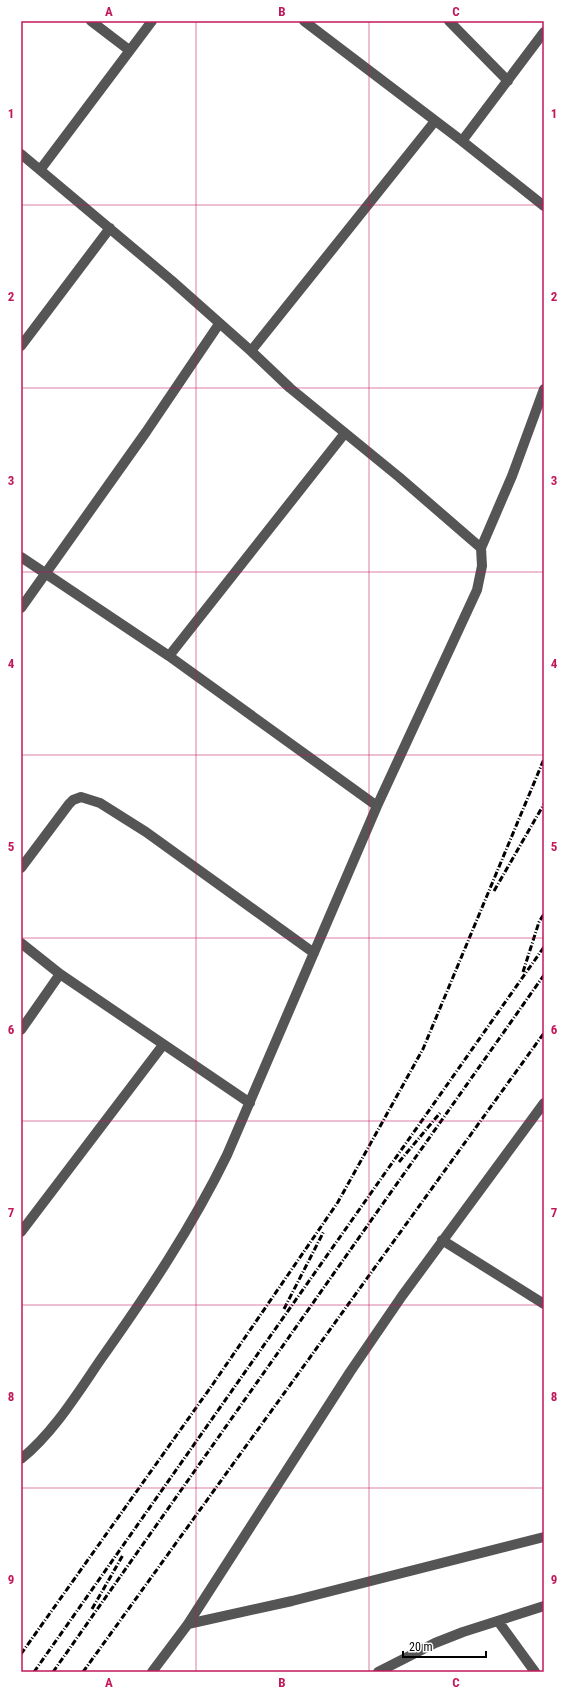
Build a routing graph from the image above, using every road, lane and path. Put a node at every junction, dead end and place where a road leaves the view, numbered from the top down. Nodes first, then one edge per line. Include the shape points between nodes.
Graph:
1 (91, 21) edge
2 (152, 21) edge
3 (304, 21) edge
4 (449, 21) edge
5 (544, 32) edge
6 (130, 50) junction
7 (508, 81) junction
8 (436, 121) junction
9 (462, 141) junction
10 (21, 154) edge
11 (40, 170) junction
12 (544, 206) edge
13 (110, 228) junction
14 (219, 324) junction
15 (21, 346) edge
16 (251, 350) junction
17 (544, 389) edge
18 (344, 433) junction
19 (481, 548) junction
20 (21, 557) edge
21 (46, 575) junction
22 (21, 608) edge
23 (169, 656) junction
24 (376, 806) junction
25 (21, 868) edge
26 (21, 943) edge
27 (314, 953) junction
28 (60, 974) junction
29 (21, 1030) edge
30 (163, 1045) junction
31 (250, 1103) junction
32 (544, 1103) edge
33 (21, 1232) edge
34 (442, 1240) junction
35 (544, 1304) edge
36 (21, 1459) edge
37 (544, 1537) edge
38 (544, 1606) edge
39 (498, 1620) junction
40 (188, 1624) junction
41 (380, 1671) edge
42 (152, 1672) edge
43 (535, 1672) edge

1 - 6 street
2 - 6 street
3 - 8 street
4 - 7 street
5 - 7 street
6 - 11 street
7 - 9 street
8 - 9 street
8 - 16 street
9 - 12 street
10 - 11 street
11 - 13 street
13 - 14 street
13 - 15 street
14 - 16 street
14 - 21 street
16 - 18 street via 290,388
17 - 19 street via 512,476
18 - 19 street
18 - 23 street
19 - 24 street via 482,566 477,590
20 - 21 street
21 - 22 street
21 - 23 street
23 - 24 street
24 - 27 street
25 - 27 street via 69,804 77,798 86,798 100,803 146,832
26 - 28 street
27 - 31 street
28 - 29 street
28 - 30 street
30 - 31 street
30 - 33 street
31 - 36 street via 207,1196 148,1290 70,1404 35,1447
32 - 34 street
34 - 35 street
34 - 40 street via 350,1372
37 - 40 street via 292,1601
38 - 39 street
39 - 41 street via 435,1643
39 - 43 street
40 - 42 street

